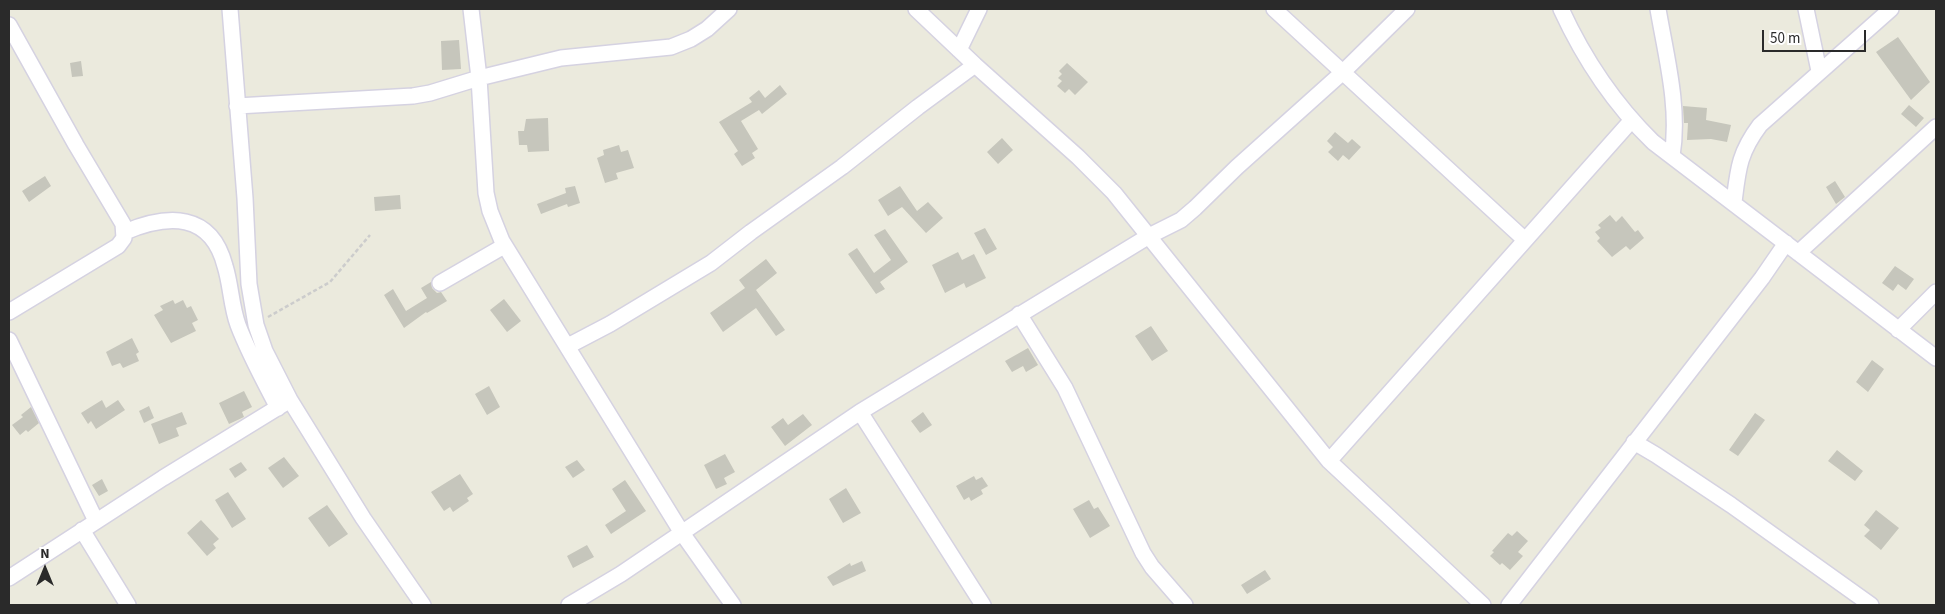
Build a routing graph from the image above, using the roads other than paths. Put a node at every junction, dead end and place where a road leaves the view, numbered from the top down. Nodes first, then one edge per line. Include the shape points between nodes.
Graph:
1 (230, 9) edge
2 (471, 9) edge
3 (729, 9) edge
4 (916, 9) edge
5 (979, 9) edge
6 (1274, 9) edge
7 (1407, 9) edge
8 (1561, 9) edge
9 (1658, 9) edge
10 (1806, 9) edge
11 (1891, 9) edge
12 (11, 34) edge
13 (959, 50) junction
14 (975, 65) junction
15 (1819, 71) junction
16 (1343, 72) junction
17 (479, 78) junction
18 (237, 106) junction
19 (1631, 121) junction
20 (1936, 127) edge
21 (1672, 156) junction
22 (1734, 202) junction
23 (125, 232) junction
24 (1149, 236) junction
25 (1524, 239) junction
26 (1786, 243) junction
27 (504, 246) junction
28 (1798, 253) junction
29 (440, 283) dead end
30 (1936, 292) edge
31 (9, 312) edge
32 (1020, 314) junction
33 (1898, 330) junction
34 (9, 340) edge
35 (568, 346) junction
36 (1936, 358) edge
37 (284, 404) junction
38 (860, 412) junction
39 (1634, 442) junction
40 (1329, 461) junction
41 (96, 521) junction
42 (82, 530) junction
43 (682, 533) junction
44 (9, 578) edge
45 (128, 605) edge
46 (422, 605) edge
47 (568, 605) edge
48 (733, 605) edge
49 (984, 605) edge
50 (1185, 605) edge
51 (1483, 605) edge
52 (1509, 605) edge
53 (1871, 605) edge

1 - 18 street
2 - 17 street
3 - 17 street via 707,29 671,46 580,55
4 - 13 street
5 - 13 street
6 - 16 street
7 - 16 street
8 - 19 street via 1591,66
9 - 21 street via 1674,116
10 - 15 street
11 - 15 street
12 - 23 street
13 - 14 street
14 - 24 street via 1078,157 1114,193
14 - 35 street via 711,263
15 - 22 street via 1760,125 1750,139 1739,164
16 - 24 street via 1181,220
16 - 25 street
17 - 18 street via 413,96
17 - 27 street via 486,193
18 - 37 street via 249,284 256,325
19 - 21 street
19 - 25 street
20 - 28 street
21 - 22 street
22 - 26 street
23 - 31 street via 118,246
23 - 37 street via 153,222 182,220 201,227 220,250 238,324 255,363
24 - 32 street
24 - 40 street
25 - 40 street
26 - 28 street
26 - 39 street via 1751,293
27 - 29 street
27 - 35 street
28 - 33 street
30 - 33 street
32 - 38 street
32 - 50 street via 1065,388 1143,553
33 - 36 street
34 - 41 street
35 - 43 street
37 - 41 street
37 - 46 street
38 - 43 street
38 - 49 street
39 - 52 street
39 - 53 street via 1731,505
40 - 51 street
41 - 42 street
42 - 44 street
42 - 45 street
43 - 47 street
43 - 48 street

